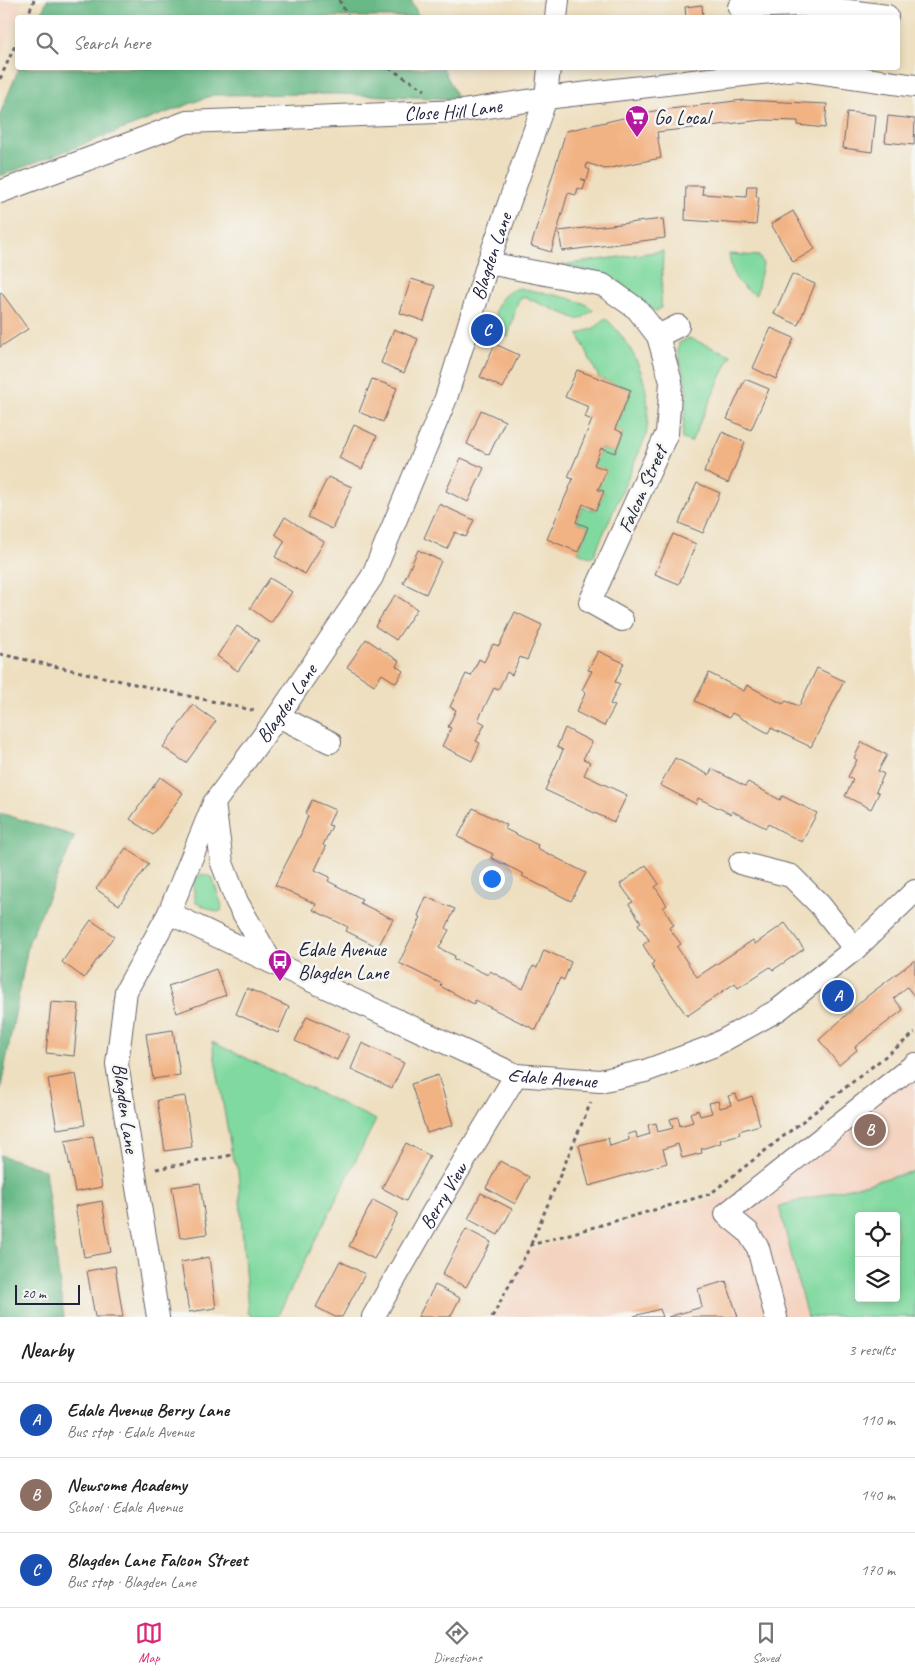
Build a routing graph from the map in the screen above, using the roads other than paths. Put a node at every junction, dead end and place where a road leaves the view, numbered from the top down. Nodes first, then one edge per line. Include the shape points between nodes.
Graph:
1 (558, 0) edge
2 (739, 7) dead end
3 (802, 8) edge
4 (556, 15) edge
5 (876, 15) edge
6 (550, 70) edge
7 (779, 70) edge
8 (809, 70) edge
9 (915, 86) edge
10 (546, 98) junction
11 (0, 192) edge
12 (488, 263) junction
13 (622, 620) dead end
14 (278, 716) junction
15 (330, 742) dead end
16 (214, 803) junction
17 (740, 863) dead end
18 (915, 891) edge
19 (169, 913) junction
20 (855, 949) junction
21 (271, 962) junction
22 (915, 1064) edge
23 (516, 1075) junction
24 (158, 1317) edge
25 (373, 1317) edge
26 (776, 1317) edge

1 - 4 street
2 - 3 street
3 - 5 street
6 - 10 street, Blagden Lane
7 - 10 street, Close Hill Lane
8 - 9 street, Close Hill Lane
10 - 11 street, Close Hill Lane via 462,111 187,122
10 - 12 street, Blagden Lane
12 - 13 street, Falcon Street via 603,285 668,331 671,382 668,433 590,602
12 - 14 street, Blagden Lane via 446,398 372,577
14 - 15 street
14 - 16 street, Blagden Lane
16 - 19 street, Blagden Lane
16 - 21 street via 222,863 237,902
17 - 20 street via 791,876 820,905
18 - 20 street, Edale Avenue
19 - 21 street, Edale Avenue
19 - 24 street, Blagden Lane via 126,991 117,1064
20 - 23 street, Edale Avenue via 778,1010 713,1046 645,1071 600,1081
21 - 23 street, Edale Avenue
22 - 26 street via 726,1214 748,1232 758,1248
23 - 25 street, Berry View

